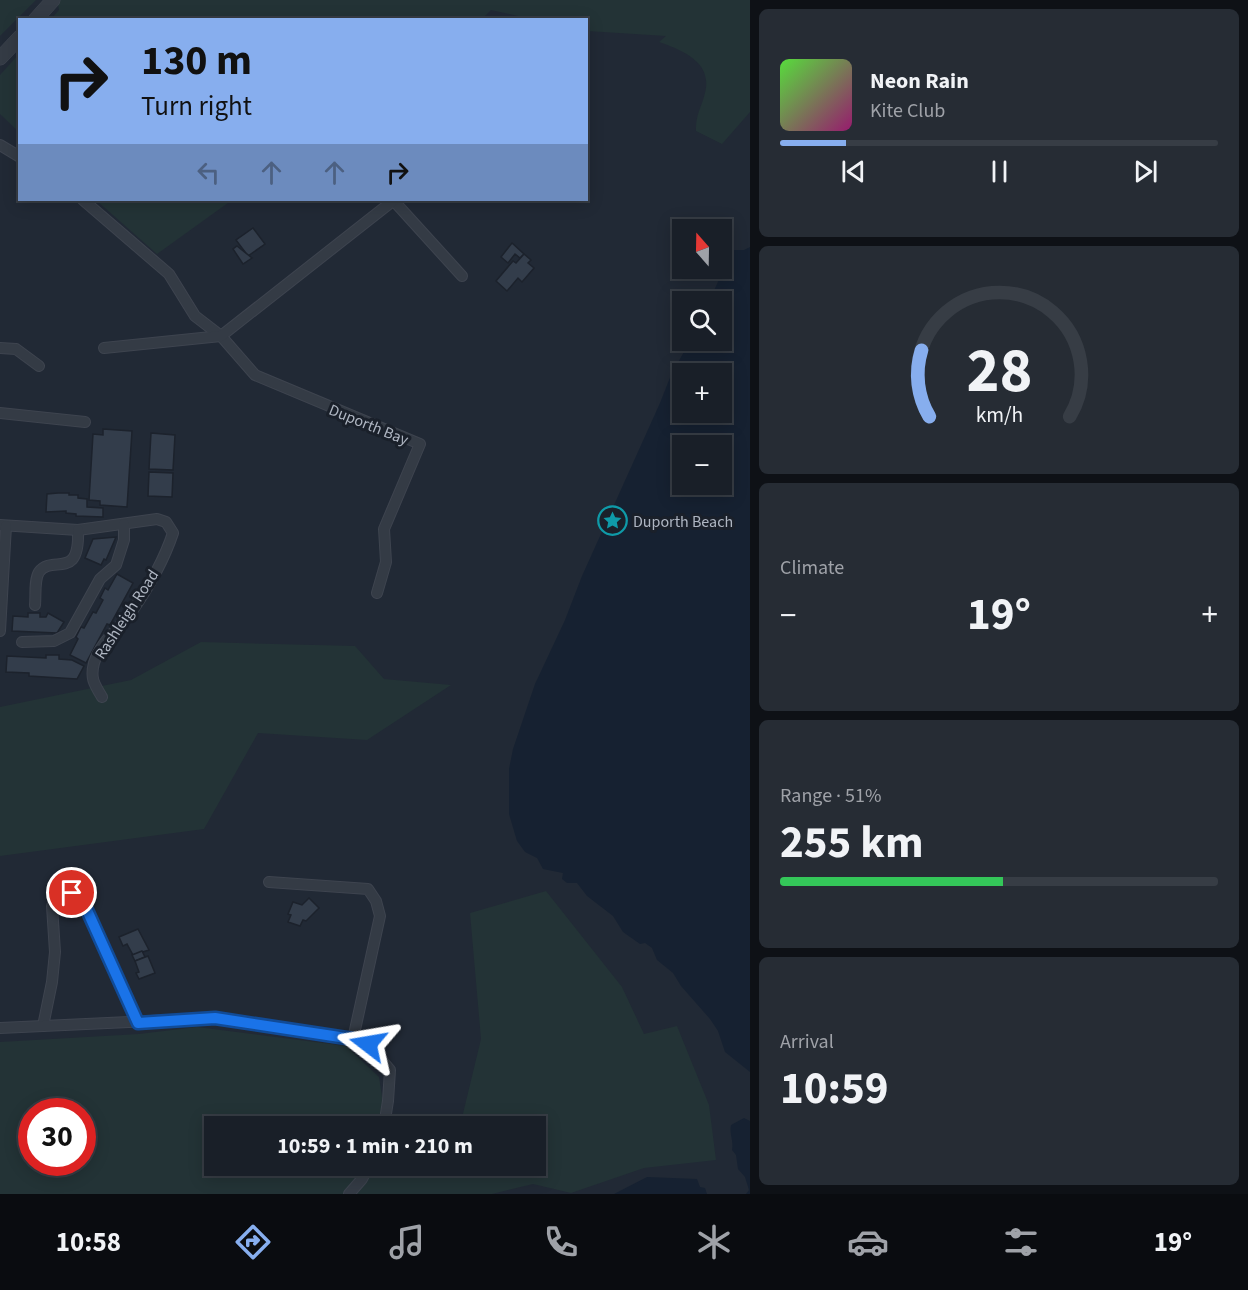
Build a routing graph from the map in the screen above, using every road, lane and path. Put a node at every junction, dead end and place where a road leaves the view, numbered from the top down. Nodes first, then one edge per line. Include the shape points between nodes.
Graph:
1 (53, 0) edge
2 (37, 18) edge
3 (18, 39) edge
4 (0, 58) edge
5 (0, 145) edge
6 (18, 156) edge
7 (84, 201) edge
8 (393, 201) edge
9 (395, 201) edge
10 (462, 276) dead end
11 (221, 336) junction
12 (0, 348) edge
13 (104, 348) dead end
14 (39, 366) dead end
15 (0, 412) edge
16 (86, 422) dead end
17 (124, 524) junction
18 (3, 526) edge
19 (78, 530) junction
20 (377, 593) dead end
21 (35, 605) dead end
22 (0, 631) edge
23 (22, 642) dead end
24 (102, 697) dead end
25 (270, 882) dead end
26 (138, 1023) junction
27 (43, 1026) junction
28 (0, 1029) edge
29 (353, 1039) junction
30 (386, 1116) edge
31 (364, 1176) edge
32 (349, 1194) edge

1 - 2 street
3 - 4 street
5 - 6 street
7 - 11 street, Duporth Bay via 169,274 195,316
8 - 11 street
9 - 10 street
11 - 13 street
11 - 20 street, Duporth Bay via 255,375 420,444 384,529 386,562
12 - 14 street via 16,349
15 - 16 street
17 - 19 street, Rashleigh Road
17 - 23 street via 124,540 116,565 100,579 70,633 54,641
17 - 24 street, Rashleigh Road via 157,519 166,522 173,533 168,549 132,610 94,662 92,682
18 - 19 street, Rashleigh Road
18 - 22 street
19 - 21 street via 75,556 64,565 45,567 39,572
25 - 29 street via 368,889 376,901 380,916
26 - 27 street
26 - 27 street via 82,899 72,893 52,906 55,952
26 - 29 street via 215,1018
27 - 28 street
29 - 30 street via 368,1044 390,1070
31 - 32 street

